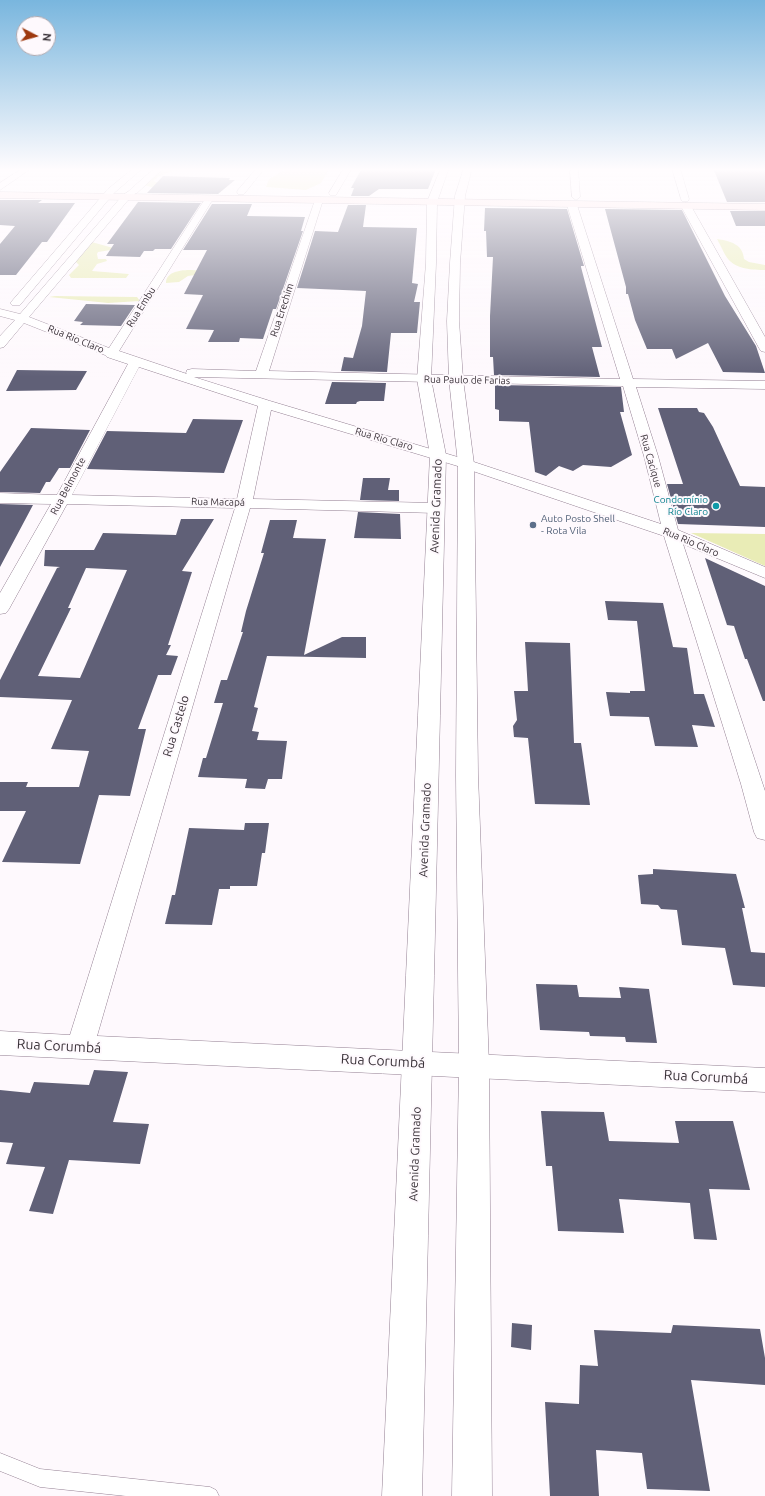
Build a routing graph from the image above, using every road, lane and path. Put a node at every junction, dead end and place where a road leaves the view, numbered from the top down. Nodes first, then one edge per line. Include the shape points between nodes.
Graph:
1 (70, 238) edge
2 (92, 238) edge
3 (184, 238) edge
4 (306, 238) edge
5 (432, 238) edge
6 (457, 238) edge
7 (585, 238) edge
8 (705, 238) edge
9 (431, 263) junction
10 (455, 263) junction
11 (2, 315) edge
12 (22, 318) junction
13 (453, 321) junction
14 (427, 322) junction
15 (0, 344) edge
16 (765, 348) edge
17 (111, 354) junction
18 (135, 362) junction
19 (169, 372) junction
20 (261, 375) junction
21 (424, 379) junction
22 (456, 379) junction
23 (626, 383) junction
24 (765, 385) edge
25 (265, 404) junction
26 (438, 455) junction
27 (466, 464) junction
28 (0, 498) edge
29 (62, 499) junction
30 (244, 503) junction
31 (436, 508) junction
32 (671, 532) junction
33 (765, 573) edge
34 (0, 610) edge
35 (765, 832) edge
36 (0, 1043) edge
37 (80, 1047) junction
38 (418, 1062) junction
39 (474, 1065) junction
40 (765, 1080) edge
41 (0, 1462) edge
42 (210, 1496) edge
43 (402, 1496) edge
44 (472, 1496) edge

1 - 11 street
2 - 12 street
3 - 17 street, Rua Embu
4 - 20 street, Rua Erechim
5 - 9 street, Avenida Gramado
6 - 10 street
7 - 23 street, Rua Cacique
8 - 16 street
9 - 10 street
9 - 14 street, Avenida Gramado
10 - 13 street
11 - 12 street, Rua Rio Claro
12 - 15 street
12 - 17 street, Rua Rio Claro
13 - 14 street
13 - 22 street
14 - 21 street, Avenida Gramado
17 - 18 street, Rua Rio Claro
18 - 19 street, Rua Rio Claro
18 - 29 street, Rua Belmonte
19 - 20 street, Rua Paulo de Farias
19 - 25 street, Rua Rio Claro
20 - 21 street, Rua Paulo de Farias
21 - 22 street, Rua Paulo de Farias
21 - 26 street, Avenida Gramado
22 - 23 street, Rua Paulo de Farias
22 - 27 street
23 - 24 street, Rua Paulo de Farias
23 - 32 street, Rua Cacique
25 - 26 street, Rua Rio Claro
25 - 30 street, Rua Castelo
26 - 27 street, Rua Rio Claro
26 - 31 street, Avenida Gramado
27 - 32 street, Rua Rio Claro
27 - 39 street via 467,775
28 - 29 street, Rua Macapá
29 - 30 street, Rua Macapá
29 - 34 street, Rua Belmonte
30 - 31 street, Rua Macapá
30 - 37 street, Rua Castelo
31 - 38 street, Avenida Gramado
32 - 33 street, Rua Rio Claro
32 - 35 street, Rua Cacique
36 - 37 street, Rua Corumbá
37 - 38 street, Rua Corumbá
38 - 39 street, Rua Corumbá
38 - 43 street, Avenida Gramado
39 - 40 street, Rua Corumbá
39 - 44 street
41 - 42 lane via 40,1478

